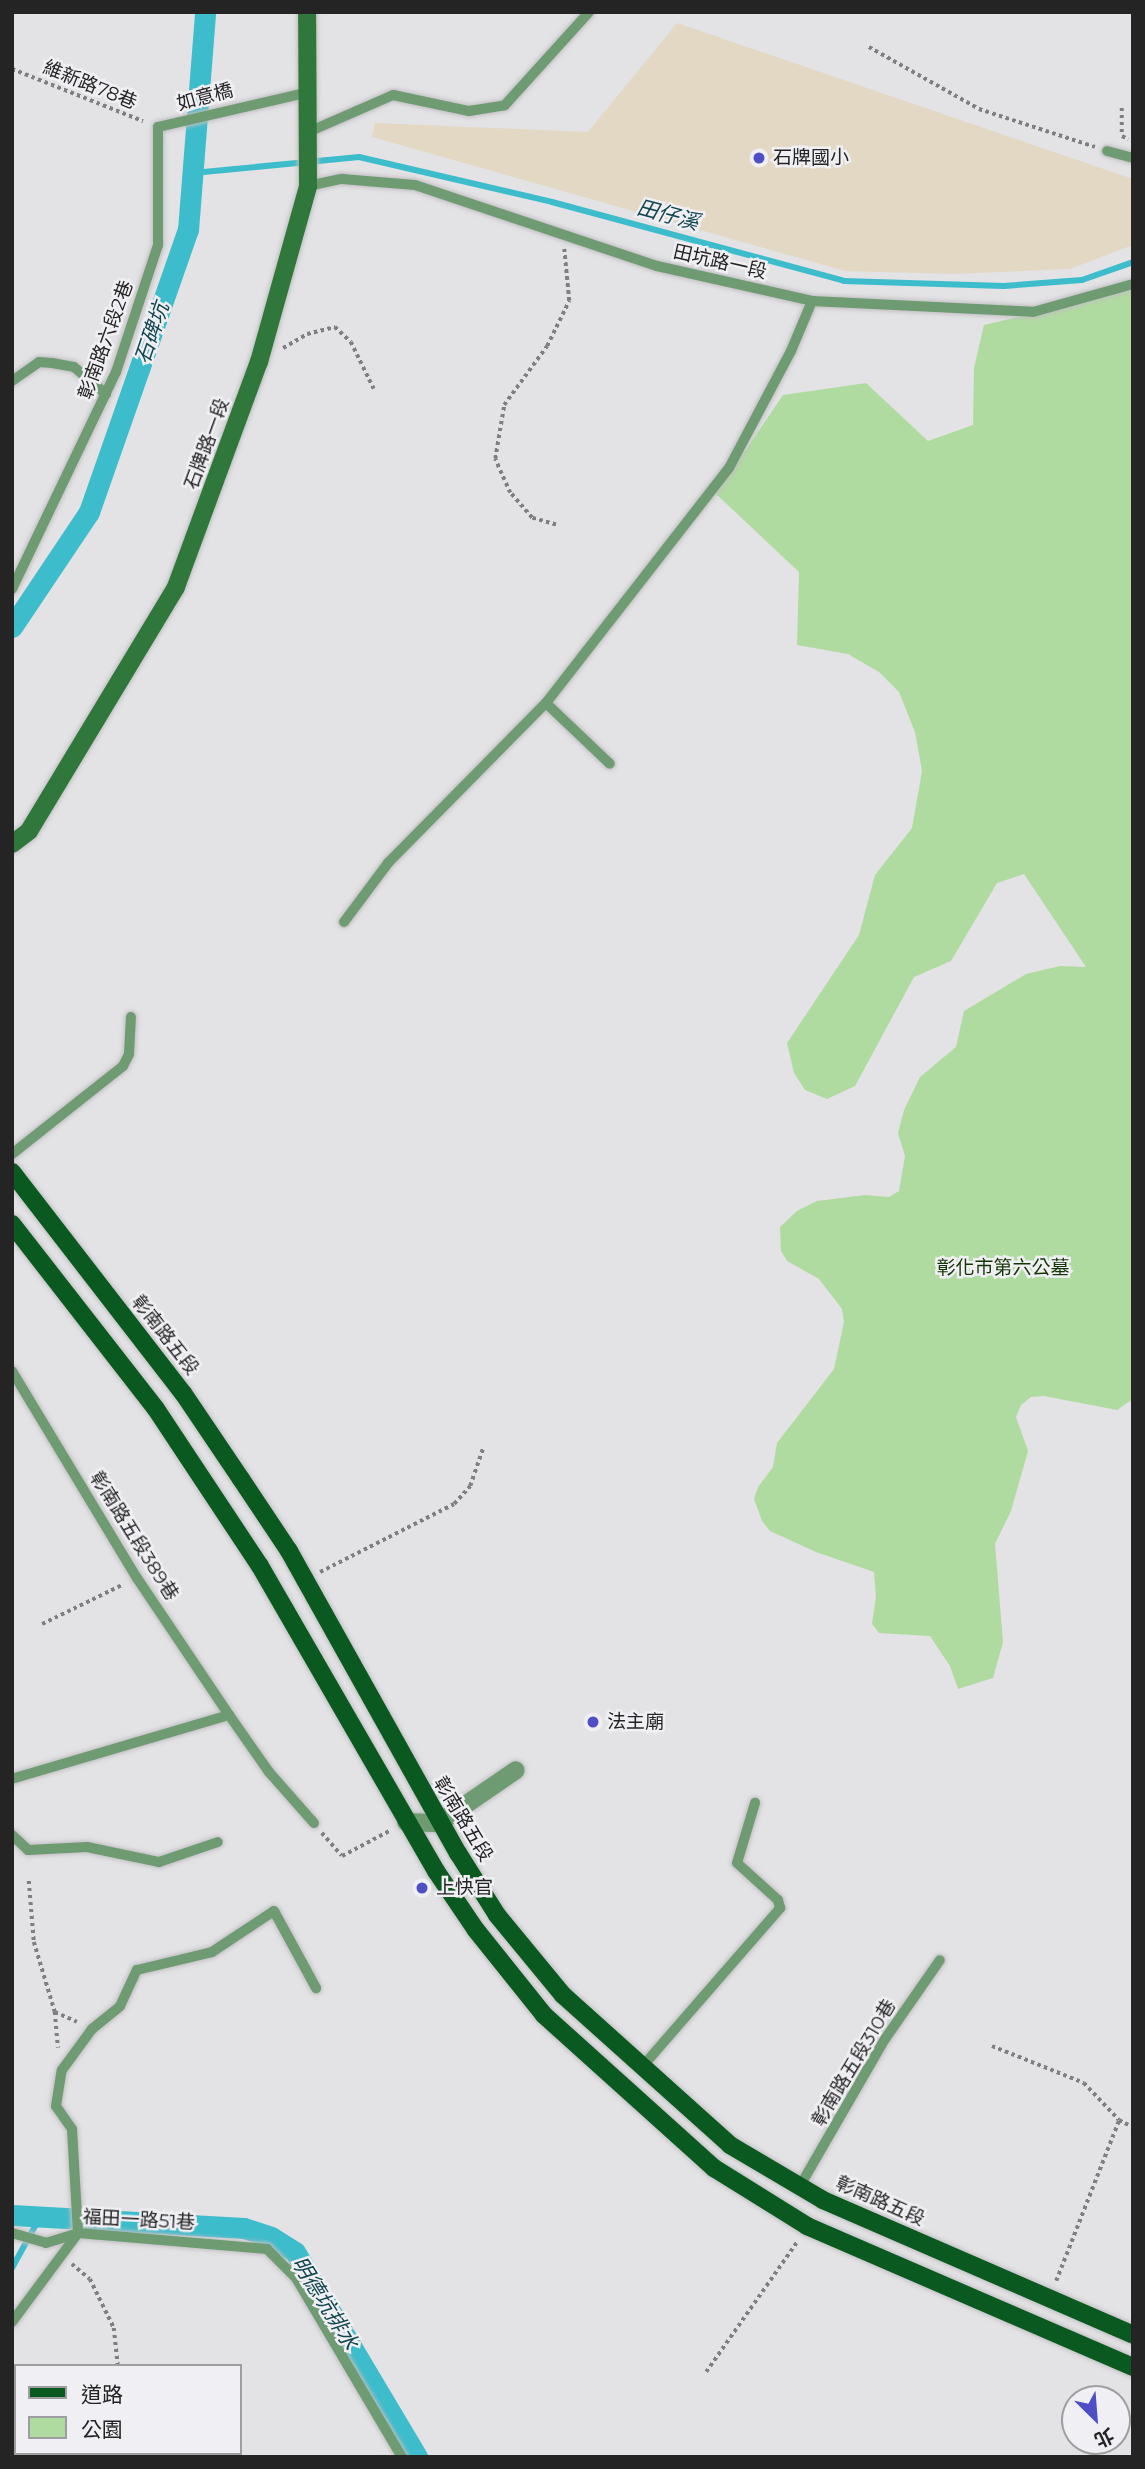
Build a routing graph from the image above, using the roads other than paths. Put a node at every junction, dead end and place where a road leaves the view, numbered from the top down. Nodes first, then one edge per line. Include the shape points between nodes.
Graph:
1 (307, 12) edge
2 (589, 12) edge
3 (305, 93) junction
4 (158, 127) joint
5 (306, 133) junction
6 (1107, 150) road end
7 (1133, 159) edge
8 (308, 186) junction
9 (1133, 284) edge
10 (812, 301) junction
11 (12, 381) edge
12 (106, 394) junction
13 (13, 585) edge
14 (546, 703) junction
15 (610, 764) dead end
16 (12, 844) edge
17 (344, 922) dead end
18 (131, 1017) dead end
19 (12, 1154) edge
20 (12, 1172) edge
21 (12, 1224) edge
22 (12, 1371) edge
23 (229, 1715) junction
24 (516, 1770) dead end
25 (12, 1779) edge
26 (755, 1802) dead end
27 (406, 1822) junction
28 (314, 1823) road end
29 (439, 1823) junction
30 (12, 1835) edge
31 (218, 1842) dead end
32 (940, 1960) dead end
33 (316, 1988) dead end
34 (642, 2067) junction
35 (800, 2186) junction
36 (77, 2228) junction
37 (12, 2232) edge
38 (12, 2322) edge
39 (1133, 2335) edge
40 (1133, 2367) edge
41 (402, 2457) edge

1 - 3 street, 石牌路一段
2 - 5 lane via 505,105 468,111 393,95
3 - 4 lane, 如意橋
3 - 5 street, 石牌路一段
4 - 12 lane, 彰南路六段2巷 via 158,245
5 - 8 street, 石牌路一段
6 - 7 lane
8 - 10 lane, 田坑路一段 via 342,179 415,185 657,266
8 - 16 street, 石牌路一段 via 259,362 176,587 29,831
9 - 10 lane, 田坑路一段 via 1033,312
10 - 14 lane via 729,468
11 - 12 lane via 39,362 52,363 75,367
12 - 13 lane, 彰南路六段2巷
14 - 15 lane
14 - 17 lane via 388,863
18 - 19 lane via 129,1054 123,1066
20 - 29 main road, 彰南路五段 via 183,1393 305,1580
21 - 27 main road via 156,1409 215,1497 260,1566
22 - 23 lane, 彰南路五段389巷 via 137,1577
23 - 25 lane
23 - 28 lane, 彰南路五段389巷 via 269,1772
24 - 29 street
26 - 34 lane via 737,1863 778,1900 780,1908
27 - 29 street
27 - 40 main road via 476,1930 544,2015 714,2168 807,2226
29 - 34 main road, 彰南路五段 via 497,1915 563,1995
30 - 31 lane via 28,1850 87,1847 159,1862
32 - 35 lane, 彰南路五段310巷 via 886,2039
33 - 36 lane via 274,1911 212,1952 137,1970 120,2006 92,2029 62,2070 56,2106 72,2129
34 - 35 main road, 彰南路五段 via 730,2145
35 - 39 main road, 彰南路五段
36 - 37 lane, 福田一路51巷 via 46,2243
36 - 38 lane
36 - 41 lane, 福田一路51巷 via 267,2249 296,2278

